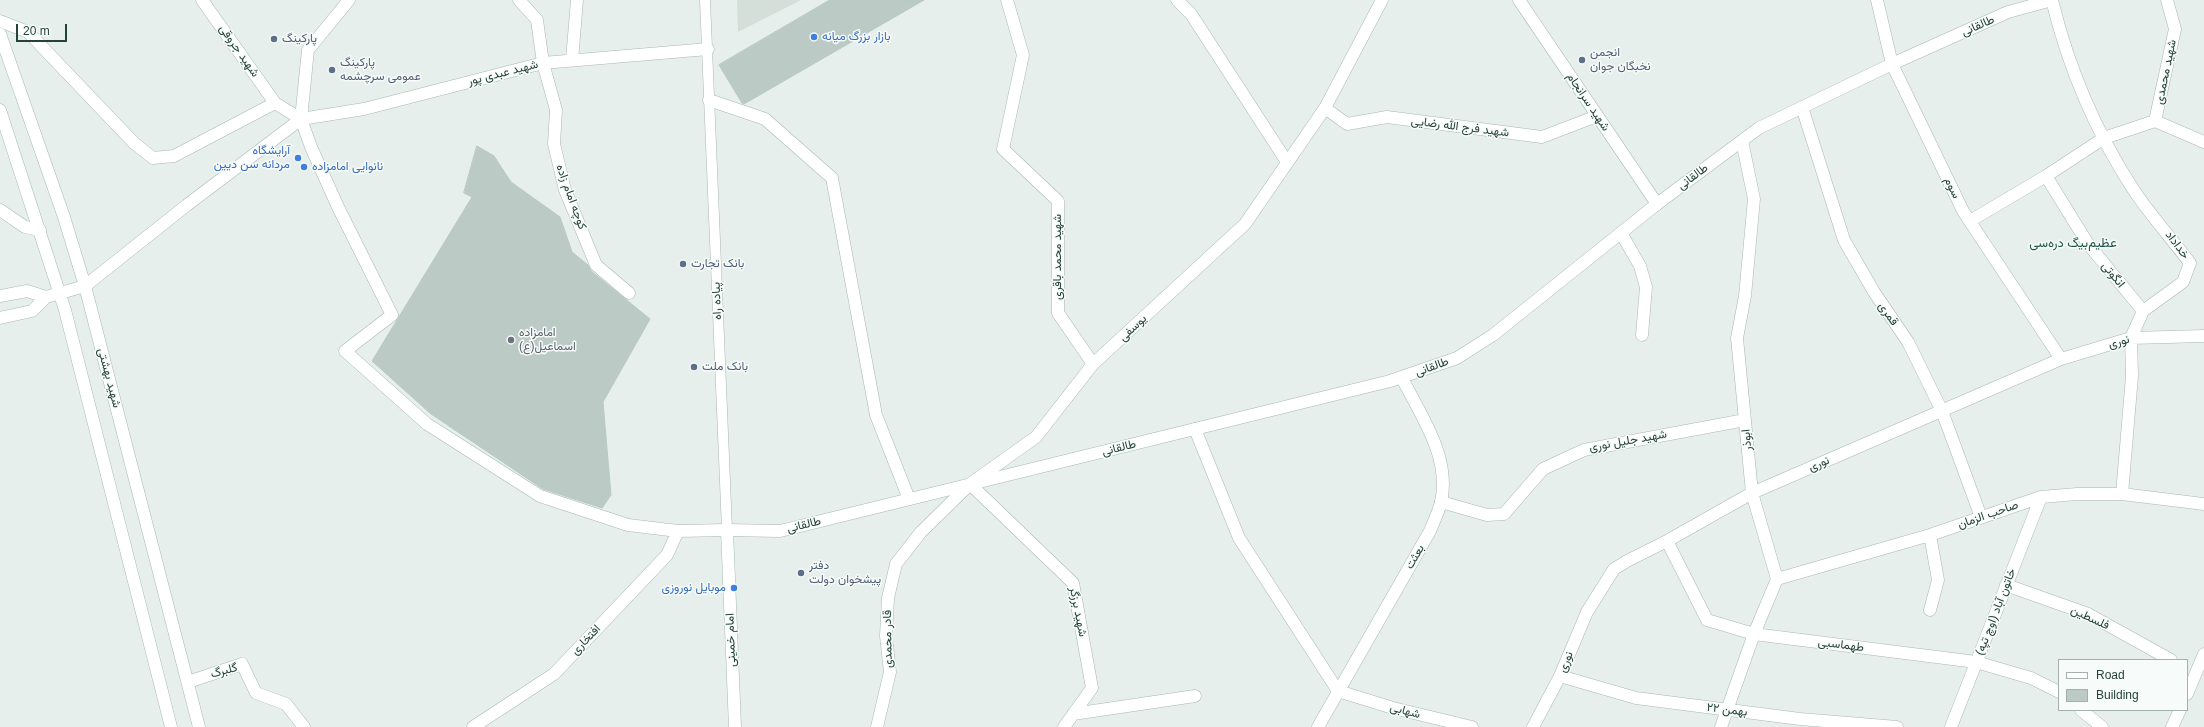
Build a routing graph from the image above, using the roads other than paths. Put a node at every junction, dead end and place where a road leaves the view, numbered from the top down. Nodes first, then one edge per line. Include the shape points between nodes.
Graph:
1 (202, 0) edge
2 (349, 0) edge
3 (519, 0) edge
4 (577, 0) edge
5 (705, 0) edge
6 (1007, 0) edge
7 (1177, 0) edge
8 (1382, 0) edge
9 (1519, 0) edge
10 (1877, 0) edge
11 (2052, 0) edge
12 (2167, 0) edge
13 (0, 21) edge
14 (0, 34) edge
15 (708, 49) junction
16 (572, 60) junction
17 (542, 63) junction
18 (1892, 64) junction
19 (709, 100) junction
20 (275, 103) junction
21 (1325, 108) junction
22 (1802, 108) junction
23 (0, 110) edge
24 (1597, 116) junction
25 (301, 119) junction
26 (2155, 121) junction
27 (2104, 138) junction
28 (1742, 141) junction
29 (2204, 142) edge
30 (1286, 162) junction
31 (2046, 176) junction
32 (1657, 204) junction
33 (0, 210) edge
34 (1970, 221) junction
35 (40, 230) junction
36 (1621, 233) junction
37 (85, 286) junction
38 (60, 293) junction
39 (629, 293) dead end
40 (0, 296) edge
41 (46, 297) junction
42 (2143, 311) junction
43 (0, 318) edge
44 (1642, 335) dead end
45 (2204, 336) edge
46 (2131, 338) junction
47 (2061, 359) junction
48 (1093, 364) junction
49 (1396, 379) junction
50 (1942, 411) junction
51 (1745, 420) junction
52 (1195, 429) junction
53 (970, 484) junction
54 (1752, 493) junction
55 (2122, 494) junction
56 (2041, 497) junction
57 (909, 499) junction
58 (1441, 502) junction
59 (2204, 504) edge
60 (1981, 517) junction
61 (727, 530) junction
62 (678, 531) junction
63 (1930, 535) junction
64 (1667, 541) junction
65 (1777, 579) junction
66 (2006, 585) junction
67 (1930, 610) dead end
68 (1754, 634) junction
69 (2204, 654) edge
70 (2169, 659) edge
71 (1976, 662) junction
72 (2191, 672) edge
73 (1560, 676) junction
74 (188, 682) junction
75 (2188, 688) edge
76 (1338, 692) junction
77 (2058, 692) edge
78 (1195, 696) dead end
79 (1728, 710) junction
80 (2083, 711) edge
81 (2180, 711) edge
82 (1073, 714) junction
83 (171, 727) edge
84 (199, 727) edge
85 (304, 727) edge
86 (473, 727) edge
87 (734, 727) edge
88 (878, 727) edge
89 (1064, 727) edge
90 (1318, 727) edge
91 (1472, 727) edge
92 (1533, 727) edge
93 (1721, 727) edge
94 (1897, 727) edge
95 (1951, 727) edge
96 (2102, 727) edge
97 (2172, 727) edge

1 - 20 street, شهید جروقی
2 - 25 street via 308,50
3 - 17 street, کوچه امام زاده via 537,20
4 - 16 street
5 - 15 street, پیاده راه
6 - 48 street, شهید محمد باقری via 1023,55 1003,149 1058,201 1058,313
7 - 30 street via 1191,14
8 - 21 street, یوسفی
9 - 24 street, شهید سرانجام
10 - 18 street, سوم
11 - 18 street, طالقانی via 2008,12
11 - 27 street, خداداد via 2062,38
12 - 26 street, شهید محمدی via 2175,29
13 - 20 street via 28,32 134,143 153,158 174,156
14 - 37 street, شهید بهشتی via 64,217
15 - 16 street, شهید عبدی پور
15 - 19 street, پیاده راه
16 - 17 street, شهید عبدی پور
17 - 25 street, شهید عبدی پور via 364,109
17 - 39 street, کوچه امام زاده via 556,110 554,144 566,190 596,265
18 - 22 street, طالقانی
18 - 34 street, سوم
19 - 57 street via 765,119 832,178 876,415
19 - 61 street, پیاده راه
20 - 25 street
21 - 24 street, شهید فرج الله رضایی via 1347,124 1387,118 1542,137
21 - 30 street, یوسفی
22 - 28 street, طالقانی via 1759,128
22 - 50 street, قمری via 1844,240 1874,292 1908,342
23 - 35 street
24 - 32 street, شهید سرانجام
25 - 37 street
25 - 62 street, طالقانی via 323,174 392,315 345,351 427,424 540,496 628,525
26 - 27 street
26 - 29 street
27 - 31 street
27 - 42 street, خداداد via 2133,189 2190,264 2182,282
28 - 32 street, طالقانی
28 - 51 street, ابوذر via 1754,199 1745,296 1738,338
30 - 48 street, یوسفی via 1245,224
31 - 34 street
31 - 42 street, انگوتی via 2088,244
32 - 36 street, طالقانی
33 - 35 street via 25,227
34 - 47 street, سوم
35 - 38 street
36 - 44 street via 1640,266 1646,287
36 - 49 street, طالقانی via 1493,335 1457,358
37 - 38 street
37 - 74 street, شهید بهشتی
38 - 41 street
38 - 83 street
40 - 41 street via 27,291
41 - 43 street via 32,311
42 - 46 street, خداداد
45 - 46 street, نوری
46 - 47 street, نوری
46 - 55 street, خداداد via 2132,376
47 - 50 street, نوری
48 - 53 street, یوسفی via 1036,436
49 - 52 street, طالقانی
49 - 58 street, بعثت via 1436,446 1444,475
50 - 54 street, نوری
50 - 60 street, قمری
51 - 54 street, ابوذر
51 - 58 street, شهید جلیل نوری via 1584,450 1543,469 1504,514 1487,515
52 - 53 street, طالقانی
52 - 76 street via 1239,538
53 - 57 street, طالقانی
53 - 82 street, شهید برزگر via 1073,583 1092,688
53 - 88 street, قادر محمدی via 921,532 896,564 888,598 886,636 890,672
54 - 64 street, نوری
54 - 65 street, ابوذر
55 - 56 street, صاحب الزمان
55 - 59 street, صاحب الزمان
56 - 60 street, صاحب الزمان
56 - 66 street, خاتون آباد (اوچ تپه)
57 - 61 street, طالقانی via 780,531
58 - 76 street, بعثت via 1430,531
60 - 63 street, صاحب الزمان
61 - 62 street, طالقانی
61 - 87 street, امام خمینی
62 - 86 street, افتخاری via 667,555 554,674
63 - 65 street, صاحب الزمان
63 - 67 street via 1938,580
64 - 68 street, طهماسبی via 1706,620
64 - 73 street, نوری via 1614,569 1587,612
65 - 68 street
66 - 70 street, فلسطین via 2088,614
66 - 71 street, خاتون آباد (اوچ تپه)
68 - 71 street, طهماسبی
68 - 79 street
69 - 72 street
71 - 77 street, طهماسبی via 2031,678
71 - 95 street, خاتون آباد (اوچ تپه)
72 - 75 street
73 - 79 street, ۲۲ بهمن via 1636,698
73 - 92 street, نوری
74 - 84 street, شهید بهشتی
74 - 85 street, گلبرگ via 242,664 256,693 286,704
76 - 90 street, بعثت
76 - 91 street, شهابی
78 - 82 street
79 - 93 street
79 - 94 street, ۲۲ بهمن
80 - 96 street
81 - 97 street
82 - 89 street, شهید برزگر

